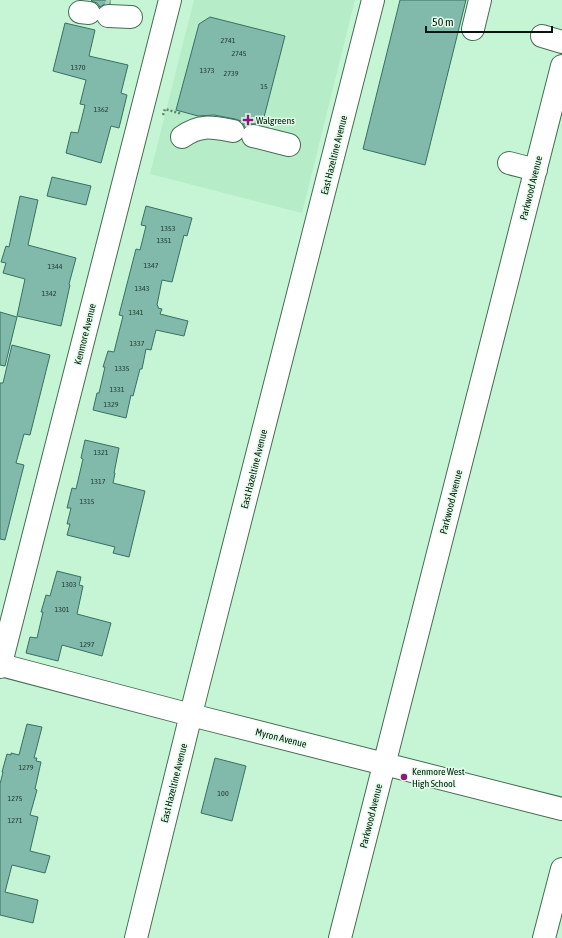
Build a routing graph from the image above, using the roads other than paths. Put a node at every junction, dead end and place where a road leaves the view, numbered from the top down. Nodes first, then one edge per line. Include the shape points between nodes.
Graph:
1 (170, 0) edge
2 (373, 0) edge
3 (480, 0) edge
4 (97, 10) edge
5 (132, 11) dead end
6 (473, 29) dead end
7 (562, 66) edge
8 (233, 131) dead end
9 (253, 136) dead end
10 (182, 137) dead end
11 (289, 145) dead end
12 (509, 163) dead end
13 (536, 170) junction
14 (0, 666) edge
15 (191, 715) junction
16 (384, 764) junction
17 (562, 809) edge
18 (562, 869) edge
19 (136, 938) edge
20 (340, 938) edge
21 (544, 938) edge

1 - 14 street, Kenmore Avenue
2 - 15 street, East Hazeltine Avenue
3 - 6 street
4 - 5 street
7 - 13 street, Parkwood Avenue
8 - 10 street via 199,128
9 - 11 street
12 - 13 street
13 - 16 street, Parkwood Avenue
14 - 15 street, Myron Avenue
15 - 16 street, Myron Avenue
15 - 19 street, East Hazeltine Avenue
16 - 17 street, Myron Avenue
16 - 20 street, Parkwood Avenue
18 - 21 street

